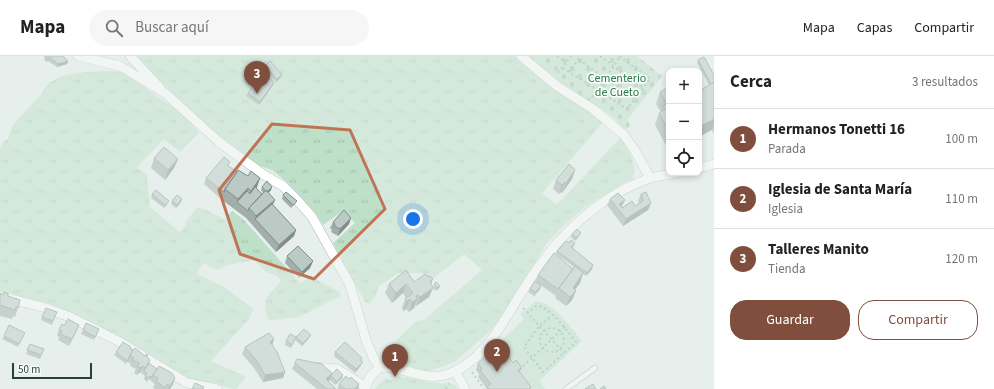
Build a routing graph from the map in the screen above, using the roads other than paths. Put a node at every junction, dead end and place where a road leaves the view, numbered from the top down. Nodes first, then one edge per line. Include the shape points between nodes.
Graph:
1 (78, 56) edge
2 (130, 56) edge
3 (521, 56) edge
4 (165, 93) junction
5 (714, 164) edge
6 (702, 167) edge
7 (666, 175) edge
8 (650, 178) junction
9 (0, 296) edge
10 (310, 366) edge
11 (380, 367) junction
12 (595, 368) dead end
13 (455, 371) junction
14 (365, 388) edge
15 (217, 389) edge
16 (465, 389) edge
17 (566, 389) edge

1 - 4 street via 120,66
2 - 4 street
3 - 8 street via 624,135
4 - 11 street via 219,142 283,186 312,217 350,286 366,340
5 - 6 street
7 - 8 street
8 - 13 street via 614,194 577,223 550,252 498,333 466,364
9 - 15 street via 70,317 120,342 187,383
10 - 14 street via 337,370
11 - 13 street via 393,366 422,376 445,375
11 - 14 street via 370,377
12 - 17 lane
13 - 16 street

